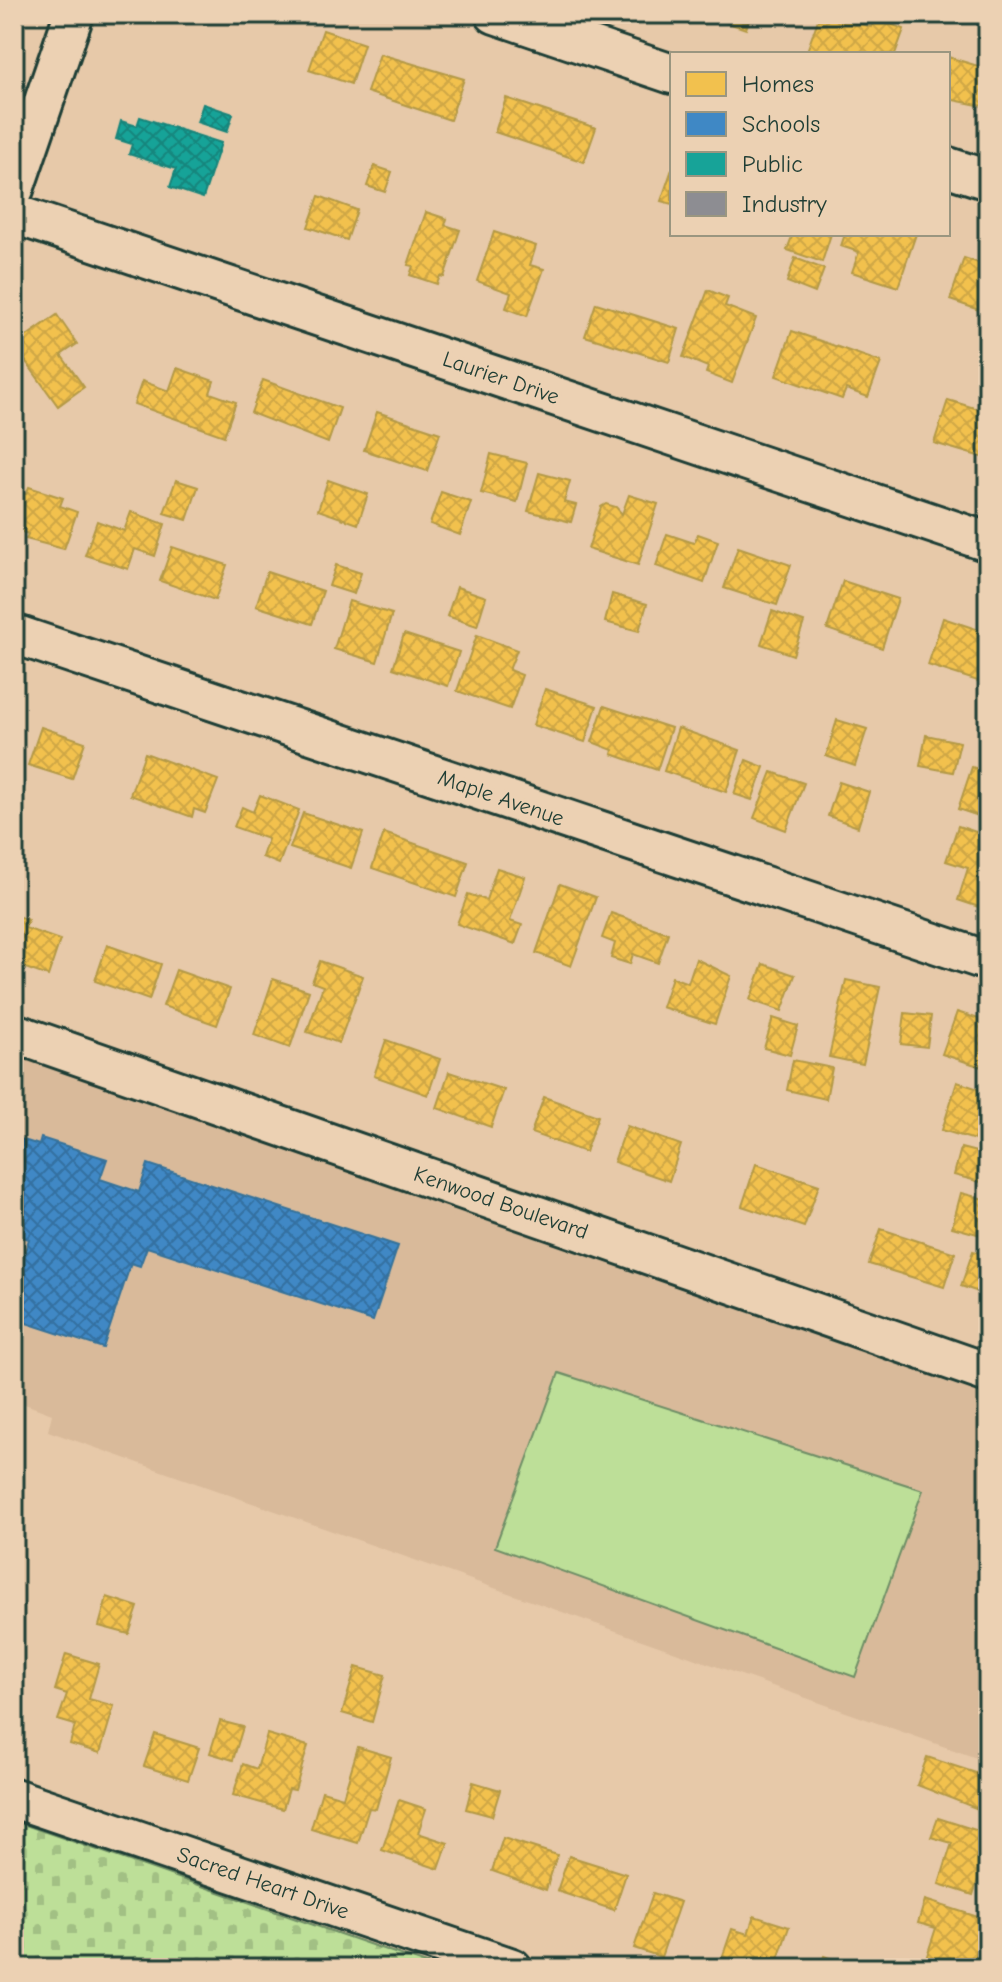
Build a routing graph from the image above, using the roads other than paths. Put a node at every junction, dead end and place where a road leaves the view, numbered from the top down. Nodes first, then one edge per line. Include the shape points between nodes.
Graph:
1 (74, 14) edge
2 (495, 14) edge
3 (670, 73) edge
4 (950, 168) edge
5 (988, 180) edge
6 (14, 189) edge
7 (14, 214) edge
8 (988, 542) edge
9 (14, 634) edge
10 (988, 961) edge
11 (14, 1033) edge
12 (988, 1373) edge
13 (14, 1798) edge
14 (512, 1968) edge

1 - 6 street
2 - 3 street
4 - 5 street
7 - 8 street, Laurier Drive
9 - 10 street, Maple Avenue
11 - 12 street, Kenwood Boulevard
13 - 14 street, Sacred Heart Drive

